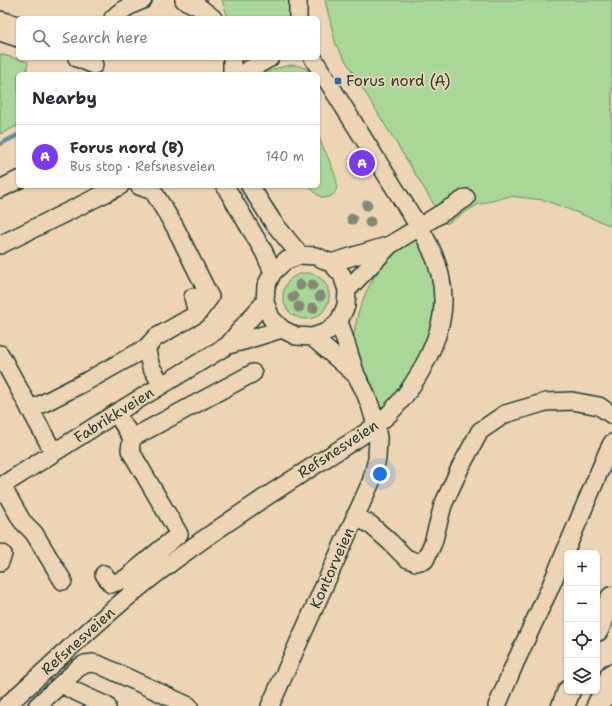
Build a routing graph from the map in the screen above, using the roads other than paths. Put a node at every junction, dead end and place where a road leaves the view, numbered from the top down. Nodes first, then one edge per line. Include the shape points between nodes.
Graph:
1 (143, 0) edge
2 (184, 0) edge
3 (298, 0) edge
4 (114, 11) edge
5 (211, 11) edge
6 (298, 16) edge
7 (0, 20) edge
8 (16, 24) edge
9 (0, 32) edge
10 (16, 37) edge
11 (81, 60) edge
12 (232, 60) edge
13 (266, 60) edge
14 (314, 60) edge
15 (94, 66) edge
16 (232, 72) edge
17 (245, 72) edge
18 (16, 181) edge
19 (116, 188) edge
20 (145, 188) edge
21 (226, 188) edge
22 (251, 188) edge
23 (0, 189) edge
24 (466, 198) dead end
25 (419, 227) junction
26 (0, 245) edge
27 (390, 245) junction
28 (300, 255) junction
29 (331, 263) junction
30 (273, 272) junction
31 (347, 290) junction
32 (193, 297) dead end
33 (266, 302) junction
34 (197, 314) junction
35 (340, 321) junction
36 (282, 329) junction
37 (312, 337) junction
38 (228, 345) junction
39 (146, 348) junction
40 (0, 354) edge
41 (253, 374) dead end
42 (356, 375) junction
43 (162, 385) junction
44 (30, 410) junction
45 (116, 413) junction
46 (612, 415) edge
47 (376, 426) junction
48 (132, 438) junction
49 (612, 444) edge
50 (54, 453) junction
51 (1, 486) edge
52 (355, 516) junction
53 (0, 553) edge
54 (0, 562) edge
55 (104, 574) dead end
56 (63, 581) dead end
57 (612, 598) edge
58 (600, 624) edge
59 (612, 674) edge
60 (70, 689) dead end
61 (568, 694) edge
62 (158, 700) edge
63 (6, 706) edge
64 (38, 706) edge
65 (107, 706) edge
66 (189, 706) edge
67 (270, 706) edge
68 (497, 706) edge
69 (563, 706) edge
70 (598, 706) edge

1 - 4 street
2 - 5 street
3 - 6 street
7 - 8 street
9 - 10 street
11 - 15 street
12 - 16 street
13 - 17 street
14 - 25 street, Refsnesveien
18 - 23 street
19 - 26 street
20 - 34 street via 153,191 175,227 210,297
21 - 30 street
22 - 28 street via 273,222
24 - 25 street
25 - 27 street
25 - 47 street, Refsnesveien via 434,254 442,283 444,300 438,334 410,388
27 - 29 street
27 - 31 street
28 - 29 street via 316,256
28 - 30 street via 285,261
29 - 31 street via 342,275
30 - 33 street via 266,286
31 - 35 street via 346,306
32 - 34 street
33 - 36 street via 271,318
33 - 38 street, Fabrikkveien
34 - 39 street via 155,338
35 - 37 street via 328,332
35 - 42 street
36 - 37 street via 296,336
36 - 38 street, Fabrikkveien
37 - 42 street
38 - 43 street, Fabrikkveien
39 - 43 street via 150,367
39 - 44 street
40 - 44 street
41 - 48 street
42 - 47 street, Kontorveien via 368,400
43 - 45 street, Fabrikkveien
44 - 50 street
45 - 48 street
45 - 50 street, Fabrikkveien
46 - 52 street via 599,406 572,401 546,402 505,414 480,431 443,505 433,543 425,560 416,562 406,558 371,524
47 - 52 street, Kontorveien via 378,459 371,482
47 - 63 street, Refsnesveien via 223,525 155,575 88,631
48 - 55 street via 130,450 179,534 125,579 111,584
49 - 68 street
50 - 51 street, Fabrikkveien
51 - 56 street
52 - 67 street, Kontorveien
53 - 54 street via 3,554
57 - 58 highway
59 - 70 highway
60 - 65 street
61 - 69 highway
62 - 64 street via 93,663 85,664 72,674
62 - 66 street

